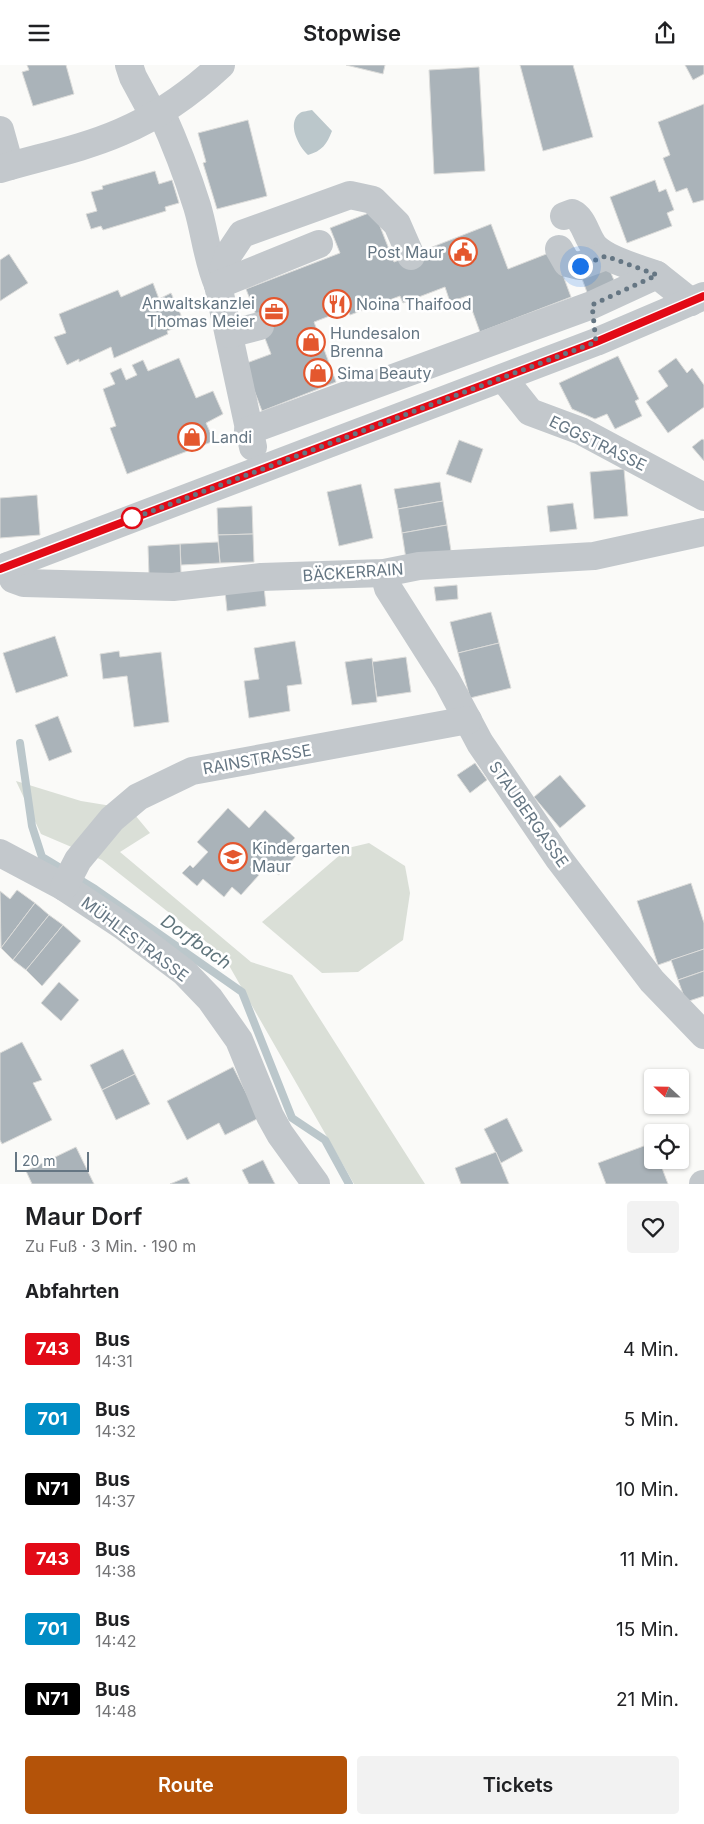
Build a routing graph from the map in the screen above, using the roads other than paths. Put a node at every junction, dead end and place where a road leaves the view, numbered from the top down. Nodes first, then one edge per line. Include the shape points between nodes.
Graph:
1 (129, 65) edge
2 (221, 65) edge
3 (157, 114) junction
4 (0, 130) edge
5 (5, 168) edge
6 (564, 216) dead end
7 (319, 244) dead end
8 (559, 249) dead end
9 (411, 256) dead end
10 (606, 256) junction
11 (657, 275) junction
12 (218, 285) junction
13 (698, 299) edge
14 (592, 305) junction
15 (260, 326) dead end
16 (229, 335) junction
17 (596, 342) junction
18 (503, 378) junction
19 (248, 431) junction
20 (259, 469) junction
21 (704, 497) edge
22 (704, 532) edge
23 (4, 567) edge
24 (384, 573) junction
25 (468, 720) junction
26 (0, 853) edge
27 (64, 887) junction
28 (704, 1035) edge
29 (316, 1184) edge

1 - 3 street via 132,77
2 - 3 street via 196,89
3 - 5 street via 99,140
3 - 12 street via 175,143 197,207
4 - 5 street
6 - 10 street via 578,215 594,246
7 - 12 street
8 - 10 street via 563,260 580,266
9 - 12 street via 397,224 373,200 350,195 242,234 228,255
10 - 11 street
11 - 13 street
11 - 14 street
12 - 16 street
13 - 17 street
14 - 17 street
14 - 19 street
15 - 16 street
16 - 19 street
17 - 18 street
18 - 20 street
18 - 21 street, EGGSTRASSE via 530,412 581,431
19 - 20 street
20 - 23 street
22 - 24 street, BÄCKERRAIN via 594,556 419,566
23 - 24 street, BÄCKERRAIN via 14,579 24,583 173,587 261,577
24 - 25 street, STAUBERGASSE via 388,588
25 - 27 street, RAINSTRASSE via 192,771 138,797 112,819 78,860
25 - 28 street, STAUBERGASSE via 480,743 559,859 652,981
26 - 27 street, MÜHLESTRASSE
27 - 29 street, MÜHLESTRASSE via 184,972 210,999 239,1040 280,1134

